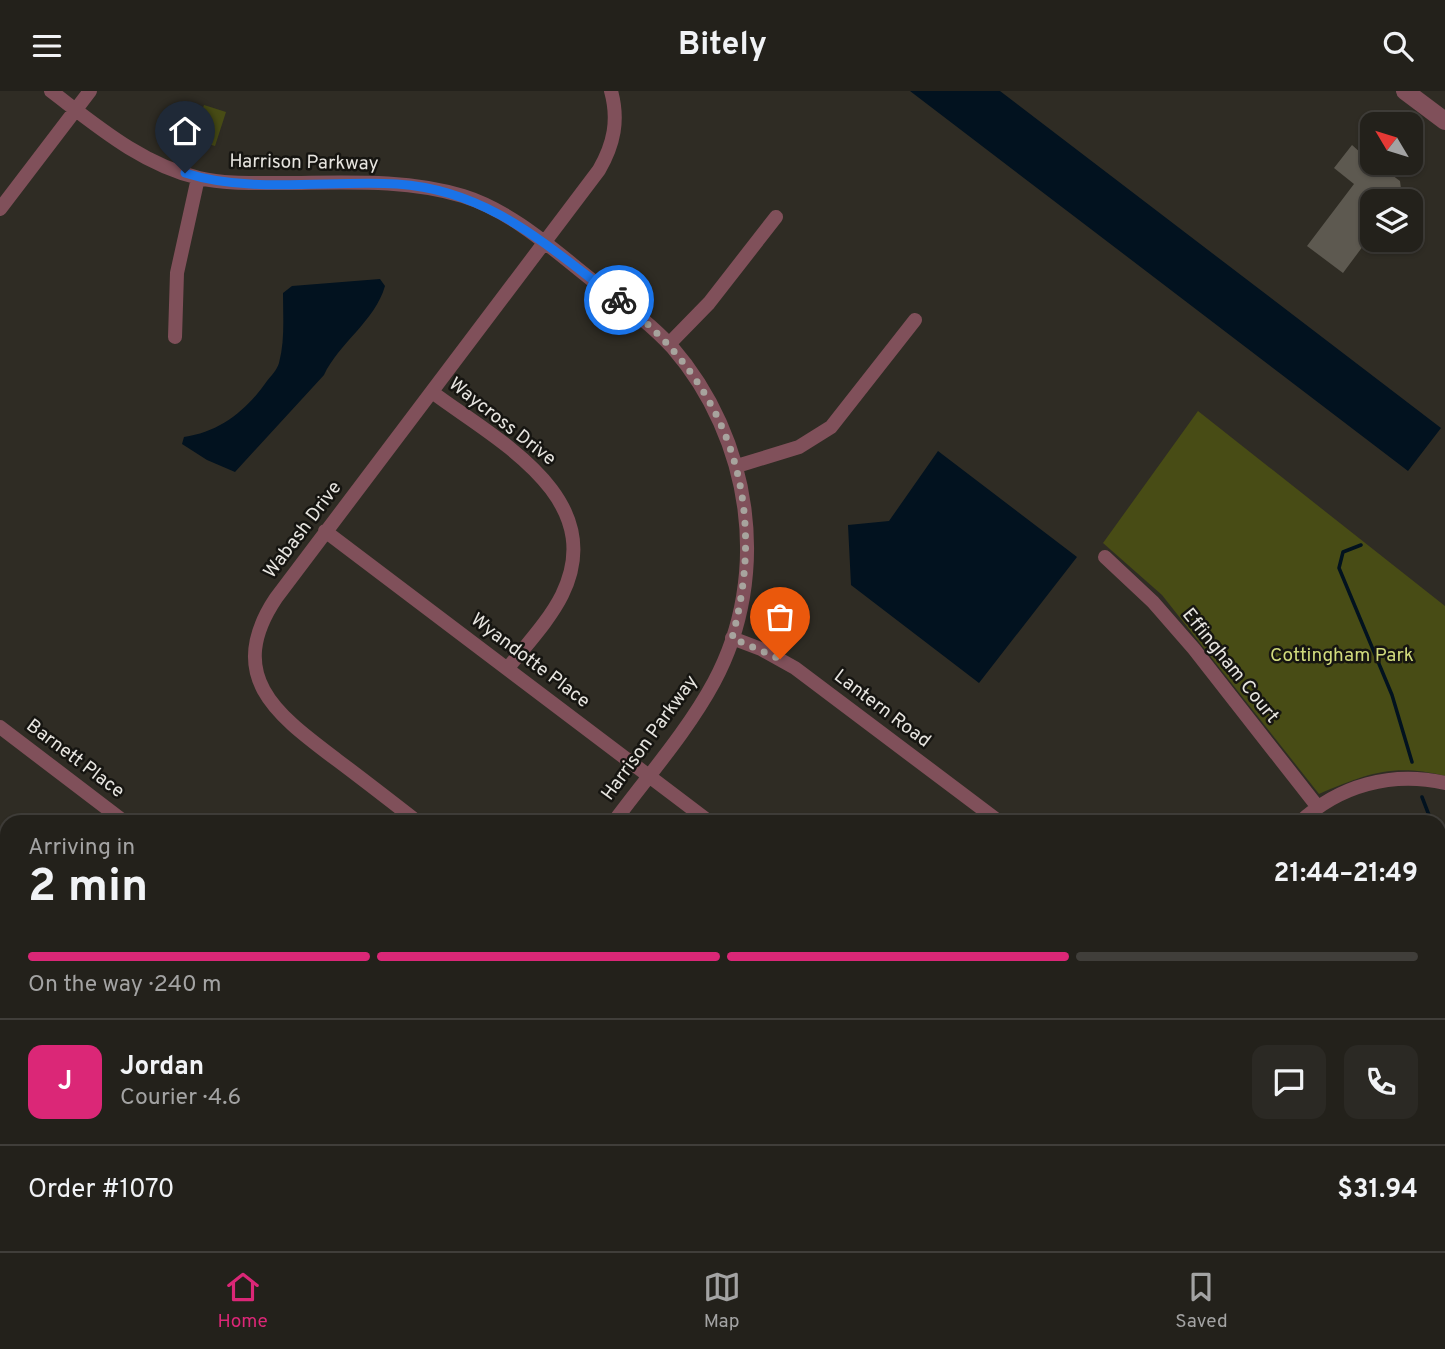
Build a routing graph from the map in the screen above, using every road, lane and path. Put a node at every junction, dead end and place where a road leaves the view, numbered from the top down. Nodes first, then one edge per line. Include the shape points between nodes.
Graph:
1 (51, 91) edge
2 (90, 91) edge
3 (611, 91) edge
4 (1405, 91) edge
5 (75, 110) junction
6 (1445, 121) edge
7 (198, 178) junction
8 (0, 209) edge
9 (776, 216) dead end
10 (544, 243) junction
11 (915, 320) dead end
12 (175, 337) dead end
13 (669, 344) junction
14 (432, 392) junction
15 (737, 466) junction
16 (326, 531) junction
17 (1105, 558) dead end
18 (732, 638) junction
19 (508, 668) junction
20 (0, 727) edge
21 (648, 775) junction
22 (1445, 783) edge
23 (1317, 806) junction
24 (116, 815) edge
25 (409, 815) edge
26 (619, 815) edge
27 (700, 815) edge
28 (990, 815) edge
29 (1307, 815) edge

1 - 5 street, Harrison Parkway
2 - 5 street
3 - 10 street, Wabash Drive via 615,115 610,148 599,170
4 - 6 street
5 - 7 street, Harrison Parkway via 135,153
5 - 8 street
7 - 10 street, Harrison Parkway via 431,188 494,209
7 - 12 street via 178,265
9 - 13 street via 709,303
10 - 13 street, Harrison Parkway
10 - 14 street, Wabash Drive
11 - 15 street via 831,427 799,447
13 - 15 street, Harrison Parkway via 704,390
14 - 16 street, Wabash Drive
14 - 19 street, Waycross Drive via 542,475 568,516 572,554 568,580 556,605
15 - 18 street, Harrison Parkway via 747,541
16 - 19 street, Wyandotte Place
16 - 25 street, Wabash Drive via 261,623 256,652 260,682 285,720
17 - 23 street, Effingham Court via 1153,602 1194,649
18 - 21 street, Harrison Parkway via 703,700
18 - 28 street, Lantern Road via 795,668
19 - 21 street, Wyandotte Place
20 - 24 street, Barnett Place
21 - 26 street, Harrison Parkway
21 - 27 street, Wyandotte Place
22 - 23 street via 1412,778 1376,781
23 - 29 street

